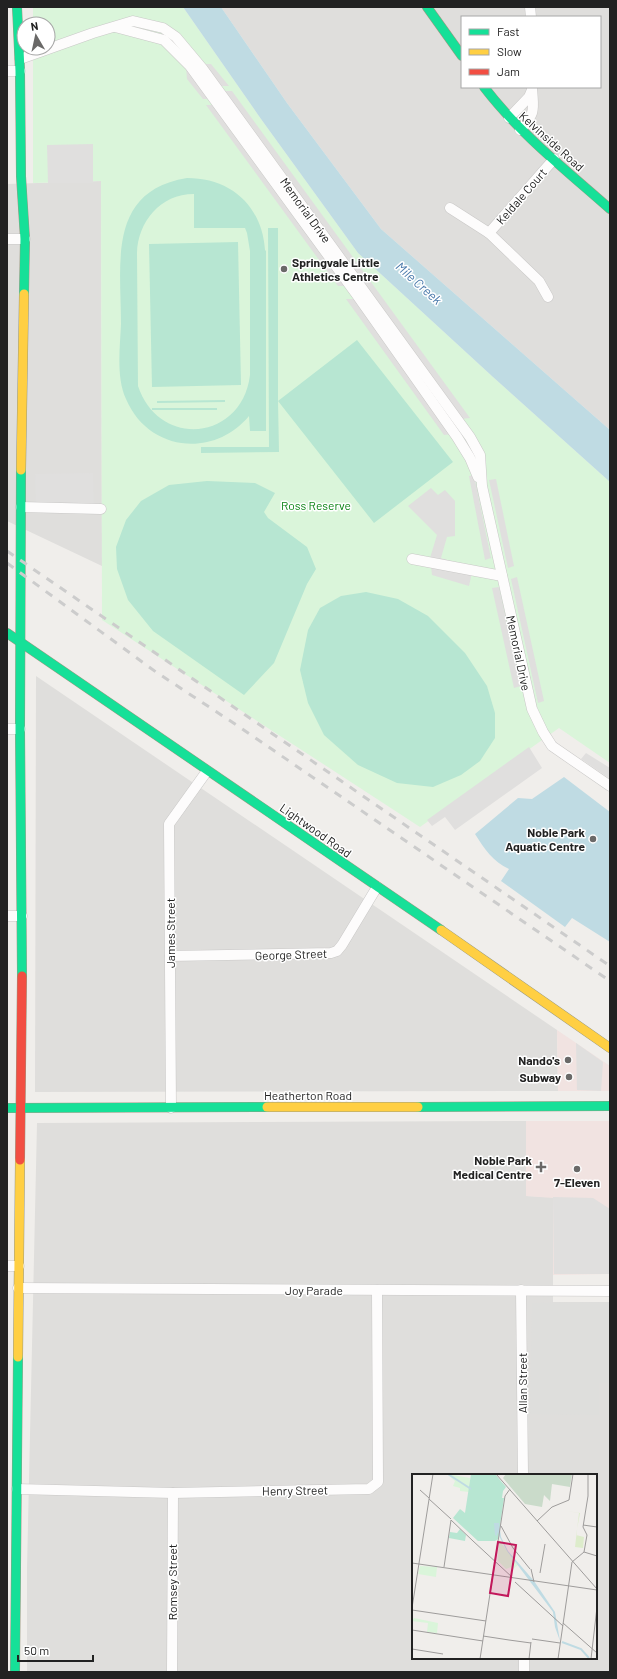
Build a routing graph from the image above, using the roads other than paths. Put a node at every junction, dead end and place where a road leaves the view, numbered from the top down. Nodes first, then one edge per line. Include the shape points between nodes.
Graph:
1 (17, 7) edge
2 (427, 7) edge
3 (461, 55) edge
4 (20, 59) junction
5 (20, 71) junction
6 (7, 72) edge
7 (485, 88) edge
8 (532, 89) edge
9 (509, 118) junction
10 (520, 130) junction
11 (554, 159) junction
12 (450, 208) dead end
13 (610, 209) edge
14 (489, 233) junction
15 (7, 239) edge
16 (25, 239) junction
17 (548, 297) dead end
18 (21, 508) junction
19 (101, 509) dead end
20 (412, 559) dead end
21 (502, 576) junction
22 (7, 634) edge
23 (20, 643) junction
24 (7, 729) edge
25 (20, 729) junction
26 (207, 771) junction
27 (610, 786) edge
28 (377, 888) junction
29 (7, 916) edge
30 (22, 916) junction
31 (170, 956) junction
32 (610, 1048) edge
33 (610, 1106) edge
34 (7, 1108) edge
35 (20, 1108) junction
36 (171, 1108) junction
37 (7, 1266) edge
38 (19, 1266) junction
39 (18, 1288) junction
40 (377, 1290) junction
41 (521, 1290) junction
42 (610, 1291) edge
43 (523, 1474) edge
44 (17, 1490) junction
45 (173, 1493) junction
46 (524, 1659) edge
47 (15, 1672) edge
48 (172, 1672) edge
49 (524, 1672) edge

1 - 4 main road
2 - 3 main road
4 - 5 main road
4 - 21 street, Memorial Drive via 113,26 164,40 190,66 458,437 482,486
5 - 6 street
5 - 16 main road via 21,176
7 - 9 main road, Kelvinside Road
8 - 9 street via 524,103
8 - 10 street via 534,111
9 - 10 main road, Kelvinside Road
10 - 11 main road, Kelvinside Road
11 - 13 main road, Kelvinside Road
11 - 14 street, Keldale Court
12 - 14 street, Keldale Court
14 - 17 street, Keldale Court via 540,281
15 - 16 street
16 - 18 main road
18 - 19 street
18 - 23 main road
20 - 21 street
21 - 27 street, Memorial Drive via 532,709 543,732 552,746
22 - 23 main road, Lightwood Road
23 - 25 main road
23 - 26 main road, Lightwood Road
24 - 25 street
25 - 30 main road
26 - 28 main road, Lightwood Road
26 - 31 street, James Street via 169,824
28 - 31 street, George Street via 342,945 331,954
28 - 32 main road, Lightwood Road via 530,990
29 - 30 street
30 - 35 main road
31 - 36 street, James Street
33 - 36 main road, Heatherton Road
34 - 35 main road, Heatherton Road
35 - 36 main road, Heatherton Road
35 - 38 main road
37 - 38 street
38 - 39 main road
39 - 40 street, Joy Parade
39 - 44 main road
40 - 41 street, Joy Parade
40 - 45 street, Henry Street via 378,1482 369,1489
41 - 42 street, Joy Parade
41 - 43 street, Allan Street
44 - 45 street, Henry Street
44 - 47 main road
45 - 48 street, Romsey Street
46 - 49 street

